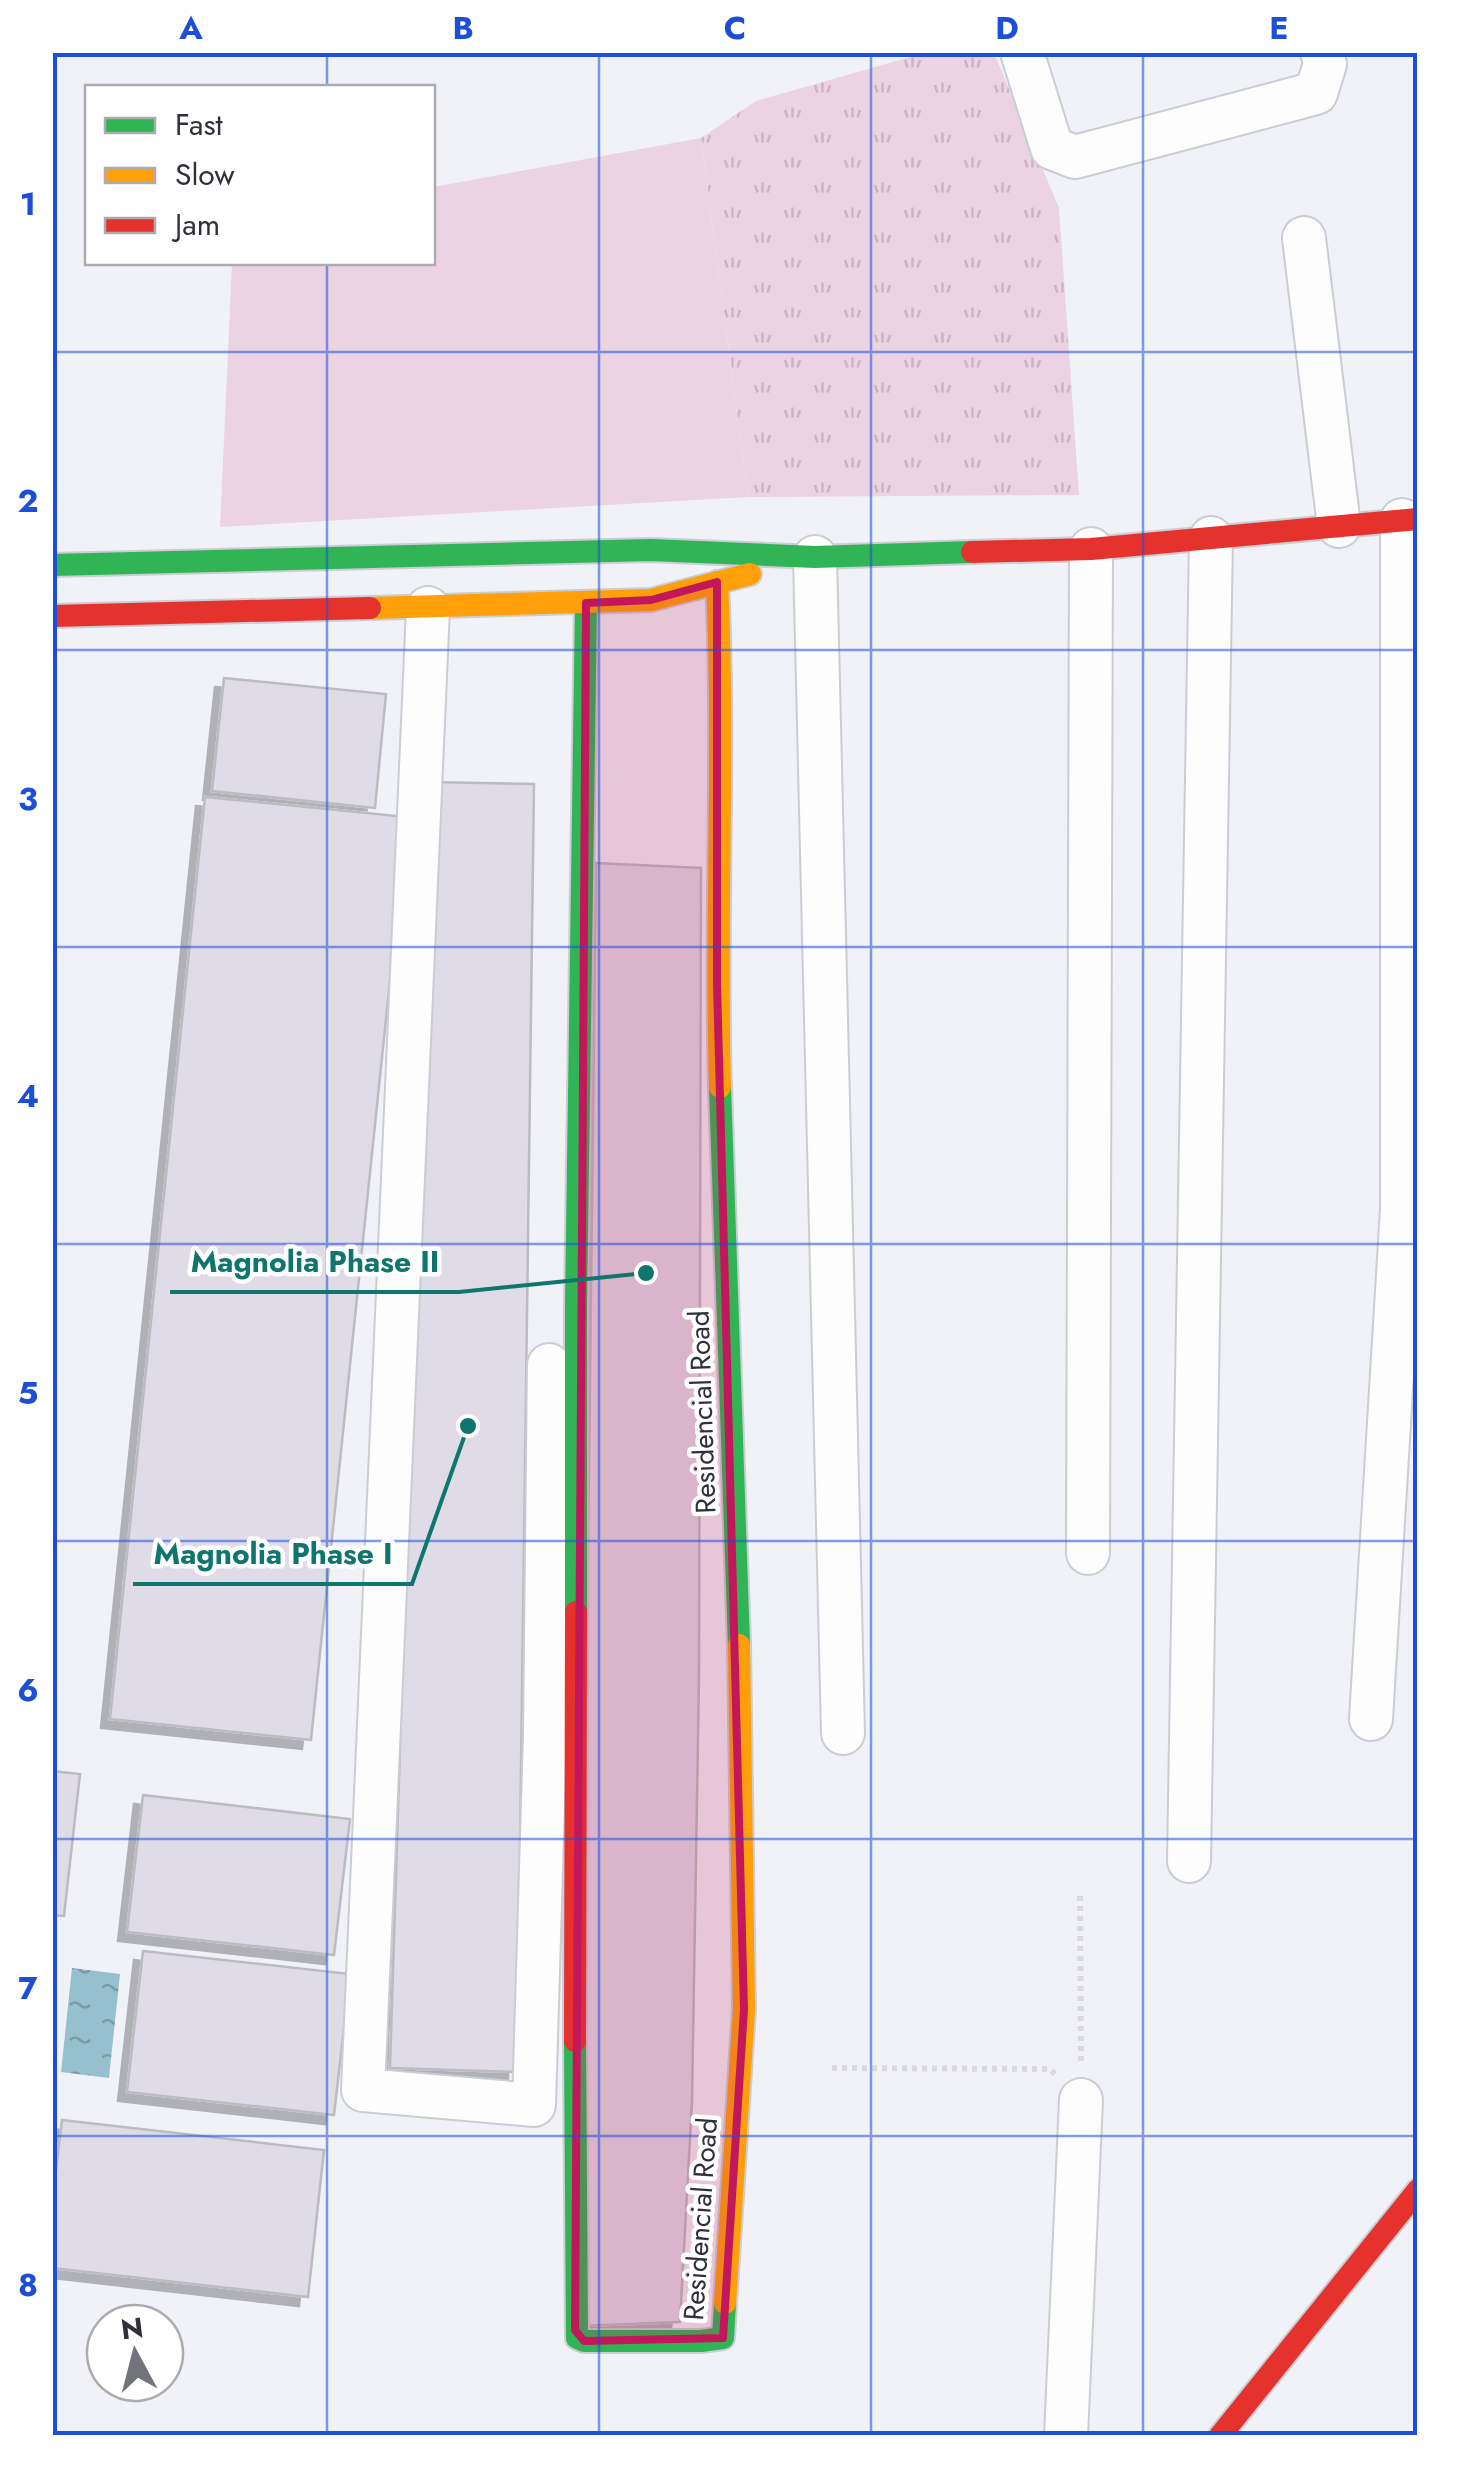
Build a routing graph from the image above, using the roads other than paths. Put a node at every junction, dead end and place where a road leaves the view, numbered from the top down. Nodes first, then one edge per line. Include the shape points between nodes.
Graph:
1 (1022, 52) edge
2 (1322, 52) edge
3 (1304, 238) dead end
4 (1410, 520) edge
5 (1340, 526) junction
6 (1211, 538) junction
7 (1091, 548) junction
8 (815, 557) junction
9 (52, 565) edge
10 (717, 582) junction
11 (577, 603) junction
12 (428, 608) junction
13 (52, 616) edge
14 (1088, 1553) dead end
15 (1371, 1719) dead end
16 (843, 1734) dead end
17 (1189, 1861) dead end
18 (1081, 2100) road end
19 (1418, 2190) edge
20 (1066, 2436) edge
21 (1220, 2436) edge

1 - 2 street via 1052,148 1075,157 1316,94
3 - 5 street
4 - 5 street
4 - 15 street via 1402,1208
5 - 6 street
6 - 7 street
6 - 17 street
7 - 8 street
7 - 14 street
8 - 9 street via 651,550
8 - 10 street
8 - 16 street
10 - 11 street via 650,600
10 - 11 street, Residencial Road via 716,983 742,1745 744,2009 723,2338 702,2341 584,2342 575,2330
11 - 12 street
11 - 12 street via 563,659 557,866 534,2105 363,2090
12 - 13 street
18 - 20 street
19 - 21 street

